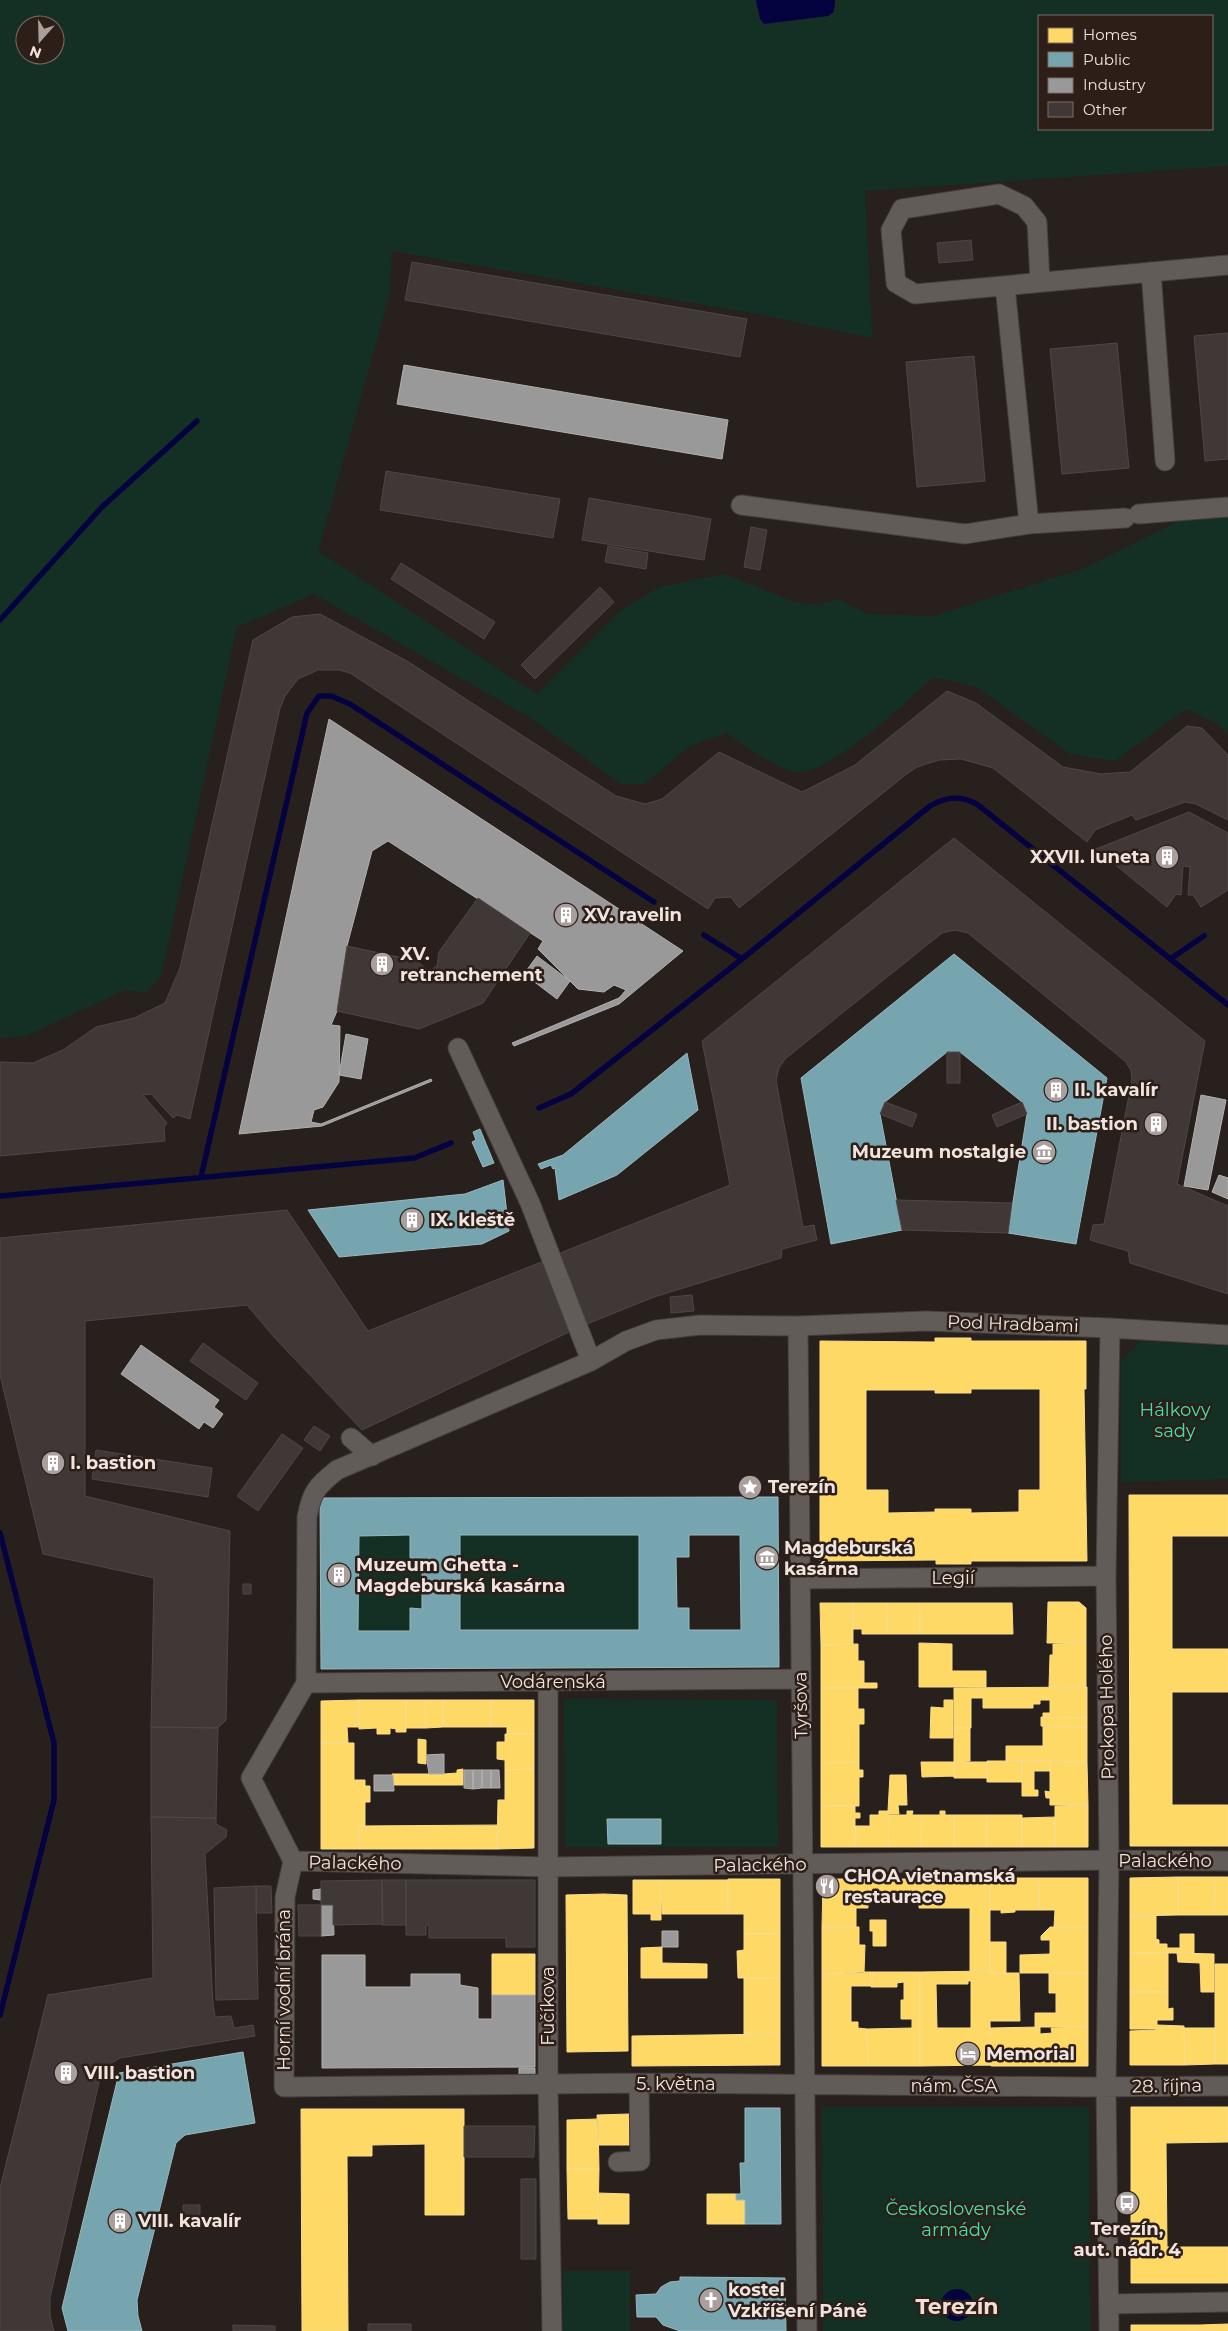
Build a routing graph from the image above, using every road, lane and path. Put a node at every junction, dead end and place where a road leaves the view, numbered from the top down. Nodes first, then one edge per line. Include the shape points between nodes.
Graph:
1 (1228, 265) edge
2 (1151, 272) junction
3 (1040, 282) junction
4 (1005, 286) junction
5 (1165, 461) dead end
6 (741, 505) dead end
7 (1228, 507) edge
8 (1029, 524) junction
9 (458, 1048) dead end
10 (798, 1326) junction
11 (1110, 1328) junction
12 (1228, 1335) edge
13 (591, 1361) junction
14 (351, 1438) dead end
15 (372, 1456) junction
16 (1106, 1576) junction
17 (800, 1579) junction
18 (800, 1679) junction
19 (548, 1682) junction
20 (306, 1683) junction
21 (1109, 1860) junction
22 (293, 1861) junction
23 (1228, 1861) edge
24 (803, 1864) junction
25 (549, 1867) junction
26 (639, 2083) junction
27 (548, 2085) junction
28 (803, 2085) junction
29 (1228, 2086) edge
30 (1106, 2087) junction
31 (618, 2162) dead end
32 (1228, 2302) edge
33 (1109, 2304) junction
34 (552, 2331) edge
35 (807, 2331) edge
36 (1109, 2331) edge

1 - 2 street
2 - 3 street
2 - 5 street
3 - 4 street
3 - 4 street via 1037,222 1024,206 999,194 902,209 891,230 896,283 915,294
4 - 8 street
6 - 8 street via 965,534
7 - 8 street
9 - 13 street via 530,1203
10 - 11 street, Pod Hradbami via 926,1321
10 - 13 street, Pod Hradbami via 700,1325 656,1330 626,1341
10 - 17 street, Tyršova
11 - 12 street, Pod Hradbami
11 - 16 street, Prokopa Holého
13 - 15 street, Pod Hradbami
14 - 15 street
15 - 20 street, Pod Hradbami via 337,1470 311,1496 307,1517
16 - 17 street, Legií
16 - 21 street, Prokopa Holého
17 - 18 street, Tyršova
18 - 19 street, Vodárenská
18 - 24 street, Tyršova
19 - 20 street, Vodárenská
19 - 25 street, Fučíkova
20 - 22 street via 251,1778
21 - 23 street, Palackého
21 - 24 street, Palackého
21 - 30 street, Prokopa Holého
22 - 25 street, Palackého
22 - 27 street, Horní vodní brána via 285,1897 284,2087
24 - 25 street, Palackého
24 - 28 street, Tyršova
25 - 27 street, Fučíkova
26 - 27 street, 5. května
26 - 28 street, 5. května
26 - 31 street via 640,2161
27 - 34 street, Fučíkova
28 - 30 street, nám. ČSA
28 - 35 street
29 - 30 street, 28. října
30 - 33 street
32 - 33 street
33 - 36 street

